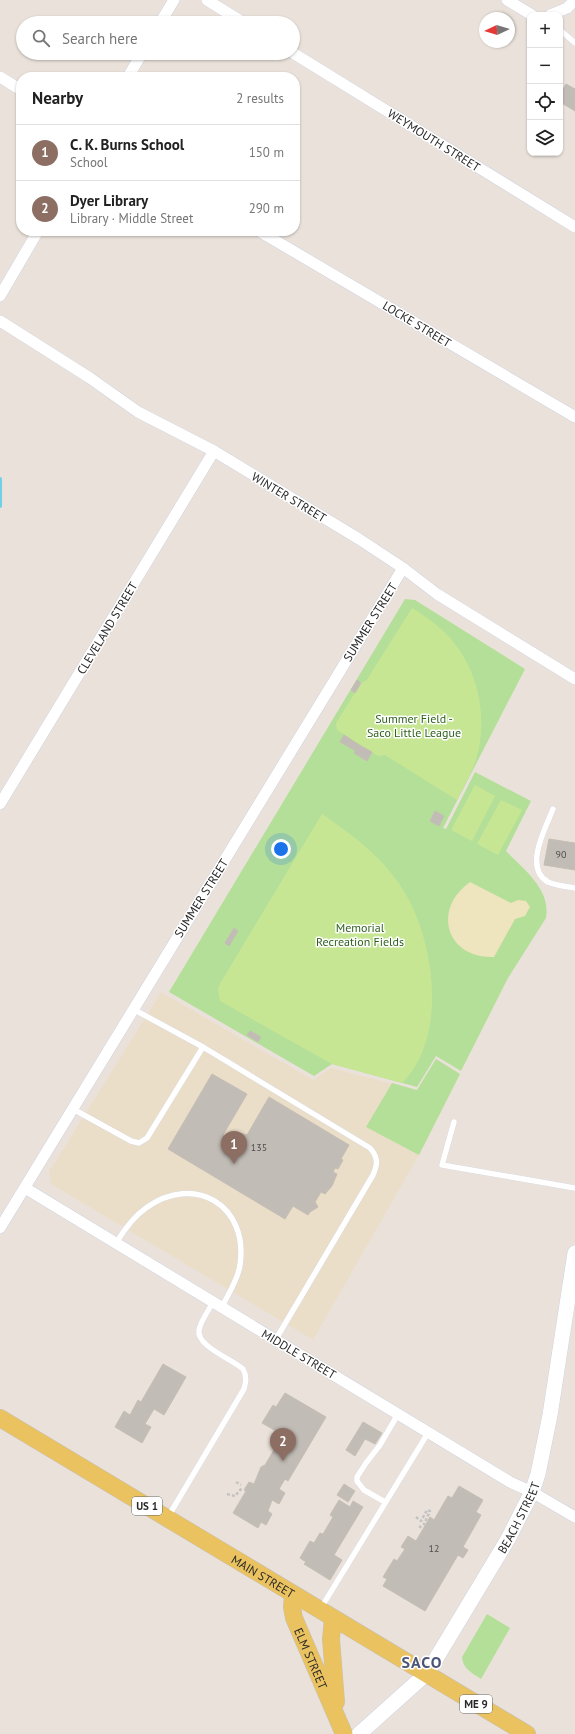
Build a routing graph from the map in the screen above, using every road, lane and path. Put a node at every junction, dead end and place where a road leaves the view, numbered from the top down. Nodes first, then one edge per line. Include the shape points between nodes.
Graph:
1 (174, 0) edge
2 (207, 0) edge
3 (507, 0) edge
4 (575, 0) edge
5 (527, 12) edge
6 (559, 12) edge
7 (164, 16) edge
8 (233, 16) edge
9 (563, 33) edge
10 (575, 43) edge
11 (300, 57) edge
12 (138, 60) edge
13 (131, 72) edge
14 (0, 77) edge
15 (16, 87) edge
16 (575, 227) edge
17 (35, 236) edge
18 (267, 236) edge
19 (0, 296) edge
20 (0, 321) edge
21 (575, 418) edge
22 (214, 451) junction
23 (403, 568) junction
24 (575, 678) edge
25 (0, 804) edge
26 (553, 809) dead end
27 (575, 888) edge
28 (133, 1009) junction
29 (203, 1047) junction
30 (73, 1109) junction
31 (454, 1122) dead end
32 (25, 1188) junction
33 (575, 1188) edge
34 (0, 1228) edge
35 (116, 1243) junction
36 (575, 1253) edge
37 (573, 1278) edge
38 (218, 1304) junction
39 (276, 1339) junction
40 (398, 1414) junction
41 (0, 1418) edge
42 (428, 1432) junction
43 (236, 1482) dead end
44 (532, 1492) junction
45 (227, 1494) dead end
46 (385, 1502) junction
47 (416, 1517) dead end
48 (575, 1517) edge
49 (167, 1519) junction
50 (426, 1525) dead end
51 (419, 1526) dead end
52 (423, 1529) dead end
53 (293, 1595) junction
54 (326, 1614) junction
55 (426, 1674) junction
56 (341, 1727) edge
57 (359, 1734) edge
58 (527, 1734) edge

1 - 7 street
2 - 8 street
3 - 5 street
4 - 6 street
9 - 10 lane
11 - 16 street, WEYMOUTH STREET
12 - 13 street
14 - 15 street
17 - 19 street
18 - 21 street, LOCKE STREET
20 - 22 street, WINTER STREET via 138,412
22 - 23 street, WINTER STREET
22 - 25 street, CLEVELAND STREET
23 - 24 street, WINTER STREET via 437,594
23 - 28 street, SUMMER STREET
26 - 27 lane via 537,853 538,871 548,882
28 - 29 lane
28 - 30 street, SUMMER STREET
29 - 30 lane via 147,1138 139,1143
29 - 39 lane via 370,1148 377,1160 373,1175
30 - 32 street, SUMMER STREET
31 - 33 lane via 442,1165
32 - 34 street, SUMMER STREET
32 - 35 street, MIDDLE STREET
35 - 38 street, MIDDLE STREET
35 - 38 lane via 130,1222 145,1208 158,1201 187,1193 212,1199 232,1218 240,1240 240,1266 236,1278
36 - 37 main road, BEACH STREET
37 - 44 main road, BEACH STREET via 550,1415
38 - 39 street, MIDDLE STREET
38 - 49 lane via 198,1330 200,1339 243,1369 246,1373 246,1383
39 - 40 street, MIDDLE STREET
40 - 42 street, MIDDLE STREET
40 - 46 lane via 357,1477 364,1490
41 - 49 main road, MAIN STREET / US 1
42 - 44 street, MIDDLE STREET via 510,1482
42 - 46 lane
43 - 45 path via 241,1486 235,1496
44 - 48 street, MIDDLE STREET
44 - 55 main road, BEACH STREET via 508,1539
46 - 54 lane
47 - 50 path via 420,1521 427,1510 430,1511 424,1524
49 - 53 main road, MAIN STREET / US 1
51 - 52 path
53 - 54 main road, MAIN STREET / US 1
53 - 56 main road, ELM STREET via 294,1618
54 - 55 main road, MAIN STREET
54 - 56 main road, ELM STREET
55 - 57 main road, BEACH STREET
55 - 58 main road, MAIN STREET / ME 9

